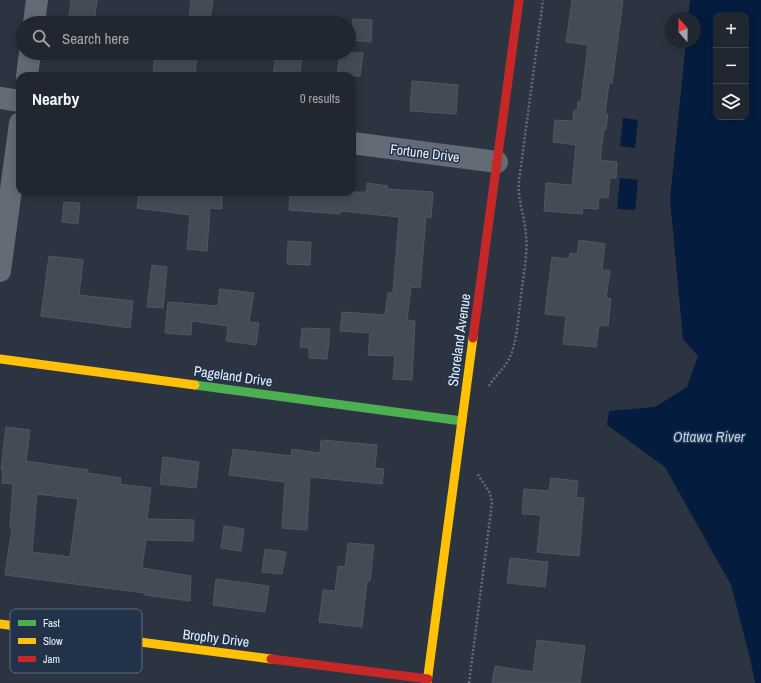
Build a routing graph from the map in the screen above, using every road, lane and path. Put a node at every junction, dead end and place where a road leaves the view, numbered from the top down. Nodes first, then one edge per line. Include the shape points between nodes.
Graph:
1 (38, 0) edge
2 (519, 0) edge
3 (543, 0) edge
4 (35, 16) edge
5 (29, 60) edge
6 (27, 72) edge
7 (0, 98) edge
8 (16, 100) edge
9 (356, 144) edge
10 (16, 153) edge
11 (498, 162) junction
12 (0, 271) edge
13 (0, 359) edge
14 (487, 389) dead end
15 (462, 421) junction
16 (475, 469) dead end
17 (0, 624) edge
18 (10, 625) edge
19 (142, 643) edge
20 (427, 681) edge
21 (469, 683) edge

1 - 4 street
2 - 11 street, Shoreland Avenue
3 - 14 path via 518,181 527,245 514,346 506,364
5 - 6 street
7 - 8 street
9 - 11 street, Fortune Drive
10 - 12 street
11 - 15 street, Shoreland Avenue
13 - 15 street, Pageland Drive
15 - 20 street, Shoreland Avenue
16 - 21 path via 490,493 492,503
17 - 18 street, Brophy Drive
19 - 20 street, Brophy Drive

